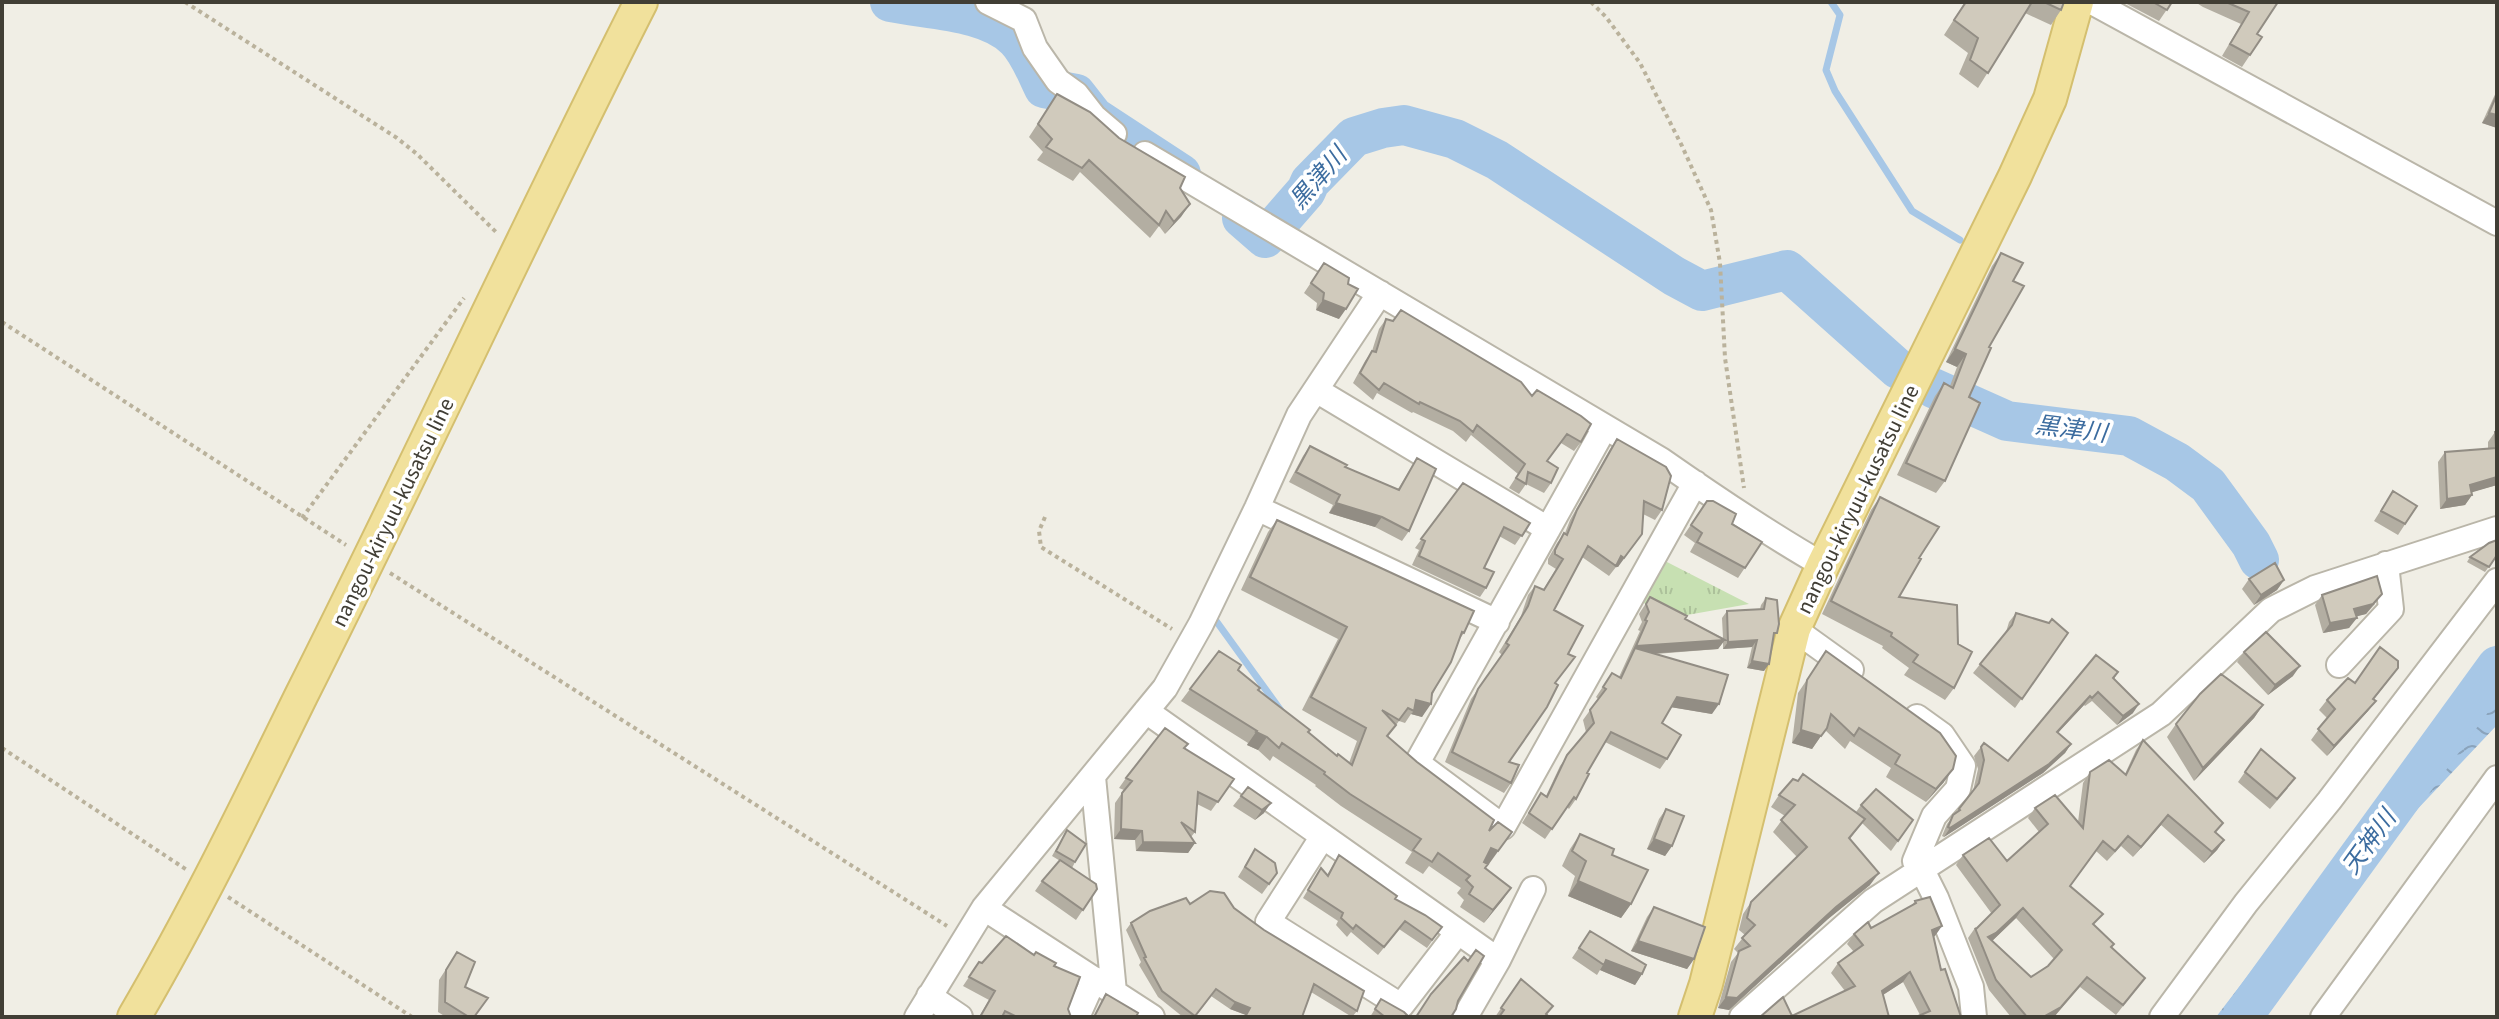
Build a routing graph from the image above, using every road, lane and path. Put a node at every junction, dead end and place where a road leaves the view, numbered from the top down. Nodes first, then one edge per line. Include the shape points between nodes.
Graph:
1 (185, 2) edge
2 (641, 2) edge
3 (988, 2) edge
4 (1591, 2) edge
5 (2077, 2) edge
6 (2092, 2) edge
7 (2497, 223) edge
8 (520, 246) junction
9 (1380, 293) junction
10 (464, 297) dead end
11 (2, 322) edge
12 (1316, 390) junction
13 (1605, 427) junction
14 (1695, 483) junction
15 (1729, 504) junction
16 (1257, 508) junction
17 (1045, 517) dead end
18 (302, 518) junction
19 (1548, 529) junction
20 (2497, 529) edge
21 (369, 560) junction
22 (2386, 564) junction
23 (1823, 565) junction
24 (2497, 581) edge
25 (1497, 622) junction
26 (1794, 629) junction
27 (1191, 641) junction
28 (2339, 665) dead end
29 (1868, 682) edge
30 (1893, 700) edge
31 (1146, 711) junction
32 (1093, 777) junction
33 (2497, 778) edge
34 (1323, 836) junction
35 (1922, 870) junction
36 (1533, 889) dead end
37 (984, 908) junction
38 (1458, 932) junction
39 (966, 938) junction
40 (1498, 960) junction
41 (1104, 985) junction
42 (923, 1007) edge
43 (134, 1017) edge
44 (960, 1017) edge
45 (1077, 1017) edge
46 (1152, 1017) edge
47 (1465, 1017) edge
48 (1695, 1017) edge
49 (1742, 1017) edge
50 (1974, 1017) edge
51 (2162, 1017) edge
52 (2323, 1017) edge

1 - 8 path via 397,138 503,238
2 - 8 main road, nangou-kiryuu-kusatsu line
3 - 9 street via 1024,20 1035,48 1058,81 1118,138
4 - 15 path via 1640,63 1711,210 1725,358 1745,486
5 - 23 main road, nangou-kiryuu-kusatsu line via 2050,99
6 - 7 street
8 - 21 main road, nangou-kiryuu-kusatsu line
9 - 12 street
9 - 13 street
10 - 18 path
11 - 18 path
12 - 16 street via 1299,415
12 - 19 street
13 - 14 street
13 - 19 street
14 - 15 street
14 - 25 street via 1503,827 1417,763
15 - 23 street
16 - 25 street
16 - 27 street
17 - 27 path via 1039,531 1041,547
18 - 21 path
19 - 25 street
20 - 22 street
21 - 39 path
21 - 43 main road, nangou-kiryuu-kusatsu line via 208,884
22 - 28 street via 2391,609
22 - 35 street via 2315,588 2271,610 2161,714
23 - 26 main road, nangou-kiryuu-kusatsu line
24 - 51 street
26 - 29 street
26 - 48 main road, nangou-kiryuu-kusatsu line
27 - 31 street
30 - 35 street via 1942,735 1963,766 1958,789 1934,816 1915,861
31 - 32 street
31 - 34 street
32 - 37 street
32 - 41 street
33 - 52 street
34 - 38 street
34 - 38 street via 1268,922 1401,1006
35 - 49 street via 1873,901
35 - 50 street via 1971,987
36 - 40 street
37 - 39 street
37 - 41 street
38 - 40 street
39 - 42 street
40 - 47 street
41 - 45 street
41 - 46 street
42 - 44 street

